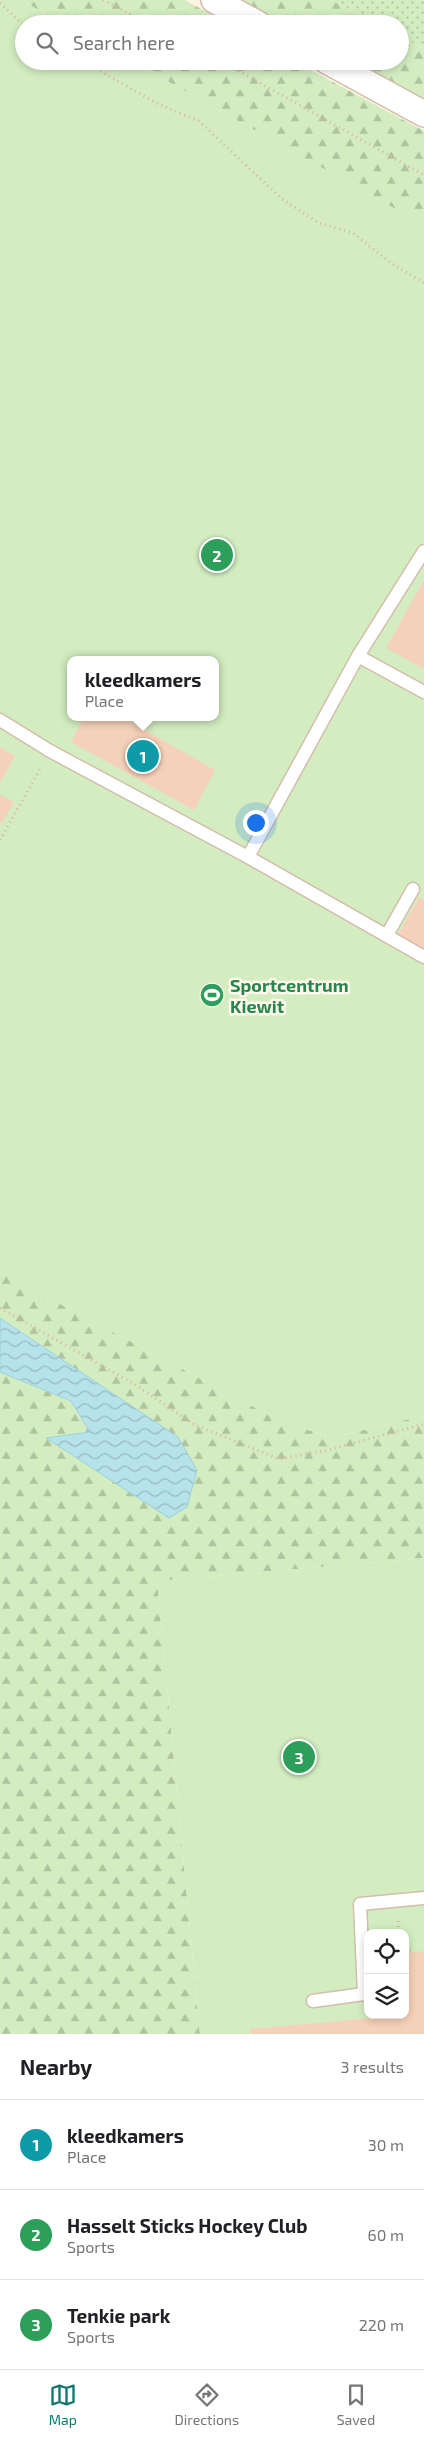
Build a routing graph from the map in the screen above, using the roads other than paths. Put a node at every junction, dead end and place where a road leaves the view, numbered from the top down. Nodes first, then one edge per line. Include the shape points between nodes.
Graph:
1 (214, 0) edge
2 (242, 15) edge
3 (343, 70) edge
4 (424, 114) edge
5 (424, 551) edge
6 (358, 656) junction
7 (424, 692) edge
8 (0, 720) edge
9 (248, 857) junction
10 (413, 889) dead end
11 (386, 935) junction
12 (424, 956) edge
13 (424, 1898) edge
14 (313, 2001) dead end

1 - 2 street
3 - 4 street
5 - 6 lane
6 - 7 lane
6 - 9 lane
8 - 9 lane via 50,751
9 - 11 lane
10 - 11 lane
11 - 12 lane
13 - 14 lane via 360,1904 364,1994

